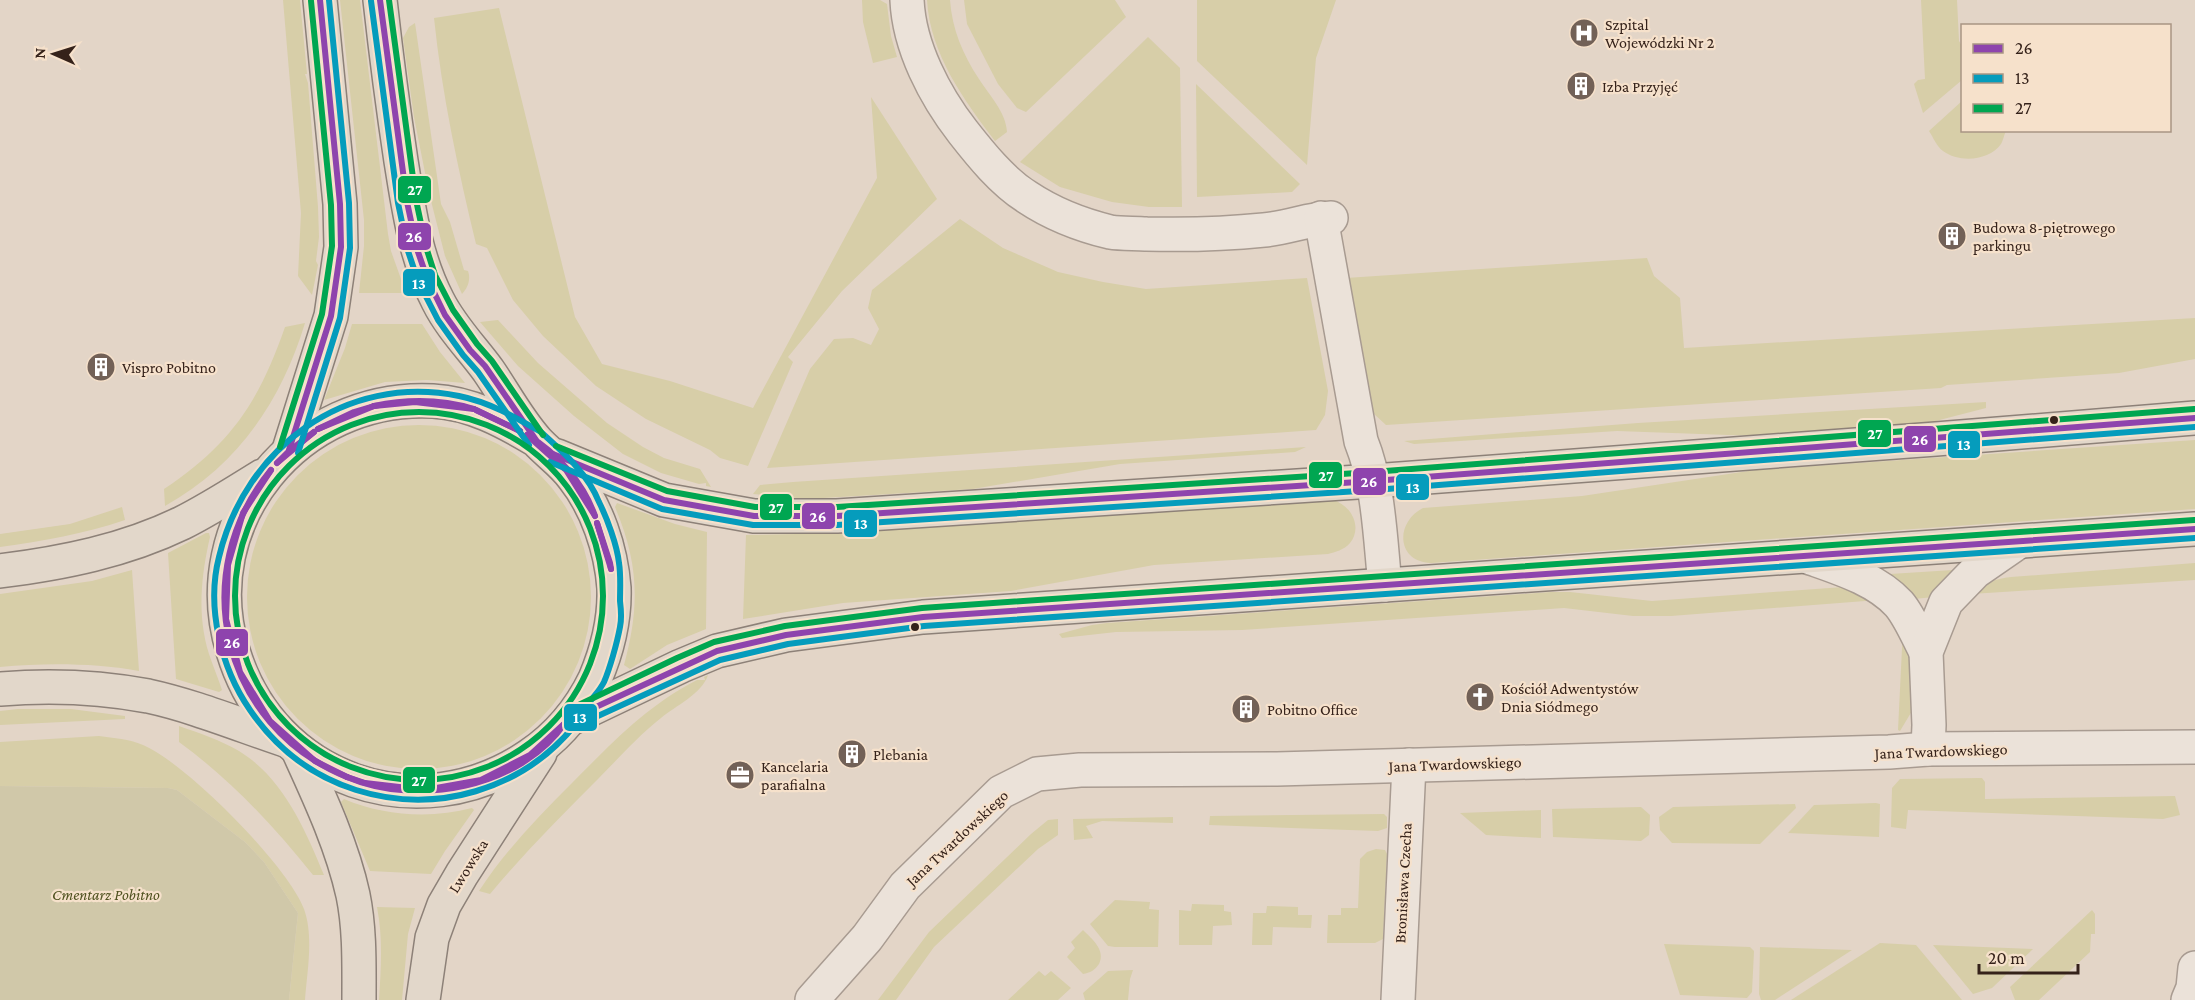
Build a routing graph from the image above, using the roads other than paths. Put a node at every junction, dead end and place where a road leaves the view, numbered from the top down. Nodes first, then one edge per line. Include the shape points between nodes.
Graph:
1 (320, 0) edge
2 (380, 0) edge
3 (907, 0) edge
4 (2195, 418) edge
5 (544, 447) junction
6 (279, 461) junction
7 (1373, 481) junction
8 (2195, 529) edge
9 (2017, 543) junction
10 (1809, 557) junction
11 (0, 571) edge
12 (1385, 585) junction
13 (1926, 652) junction
14 (0, 689) edge
15 (570, 719) junction
16 (293, 745) junction
17 (545, 746) junction
18 (2195, 747) edge
19 (1928, 749) junction
20 (1409, 765) junction
21 (2195, 968) edge
22 (358, 1000) edge
23 (423, 1000) edge
24 (812, 1000) edge
25 (1398, 1000) edge
26 (2188, 1000) edge

1 - 6 main road via 341,247 331,316
2 - 5 main road via 407,202 427,278 445,315
3 - 7 street via 920,57 948,112 1001,176 1048,209 1113,232 1189,236 1267,230 1326,218 1361,441
4 - 7 main road
5 - 6 main road via 500,419 465,406 433,401 389,403 353,412 315,431
5 - 7 main road via 664,500 754,516 837,516
5 - 15 main road via 573,477 592,506 608,550 614,589 611,629 603,661 588,694
6 - 11 main road via 184,522 121,547 71,560
6 - 16 main road via 248,502 236,530 224,597 227,632 240,674 259,708
7 - 12 street
8 - 9 main road
9 - 10 main road
9 - 13 street via 1975,572 1946,602
10 - 12 main road
10 - 13 street via 1849,572 1893,598
12 - 15 main road via 923,617 786,635 717,651
13 - 19 street
14 - 16 main road via 77,688 149,696
15 - 17 main road
16 - 17 main road via 349,779 388,790 423,792 470,785 509,770
16 - 22 main road via 333,832 353,897 358,932
17 - 23 main road, Lwowska via 444,905 432,938
18 - 19 street, Jana Twardowskiego
19 - 20 street, Jana Twardowskiego
20 - 24 street, Jana Twardowskiego via 1037,774 1001,792 905,886 867,938
20 - 25 street, Bronisława Czecha
21 - 26 street

